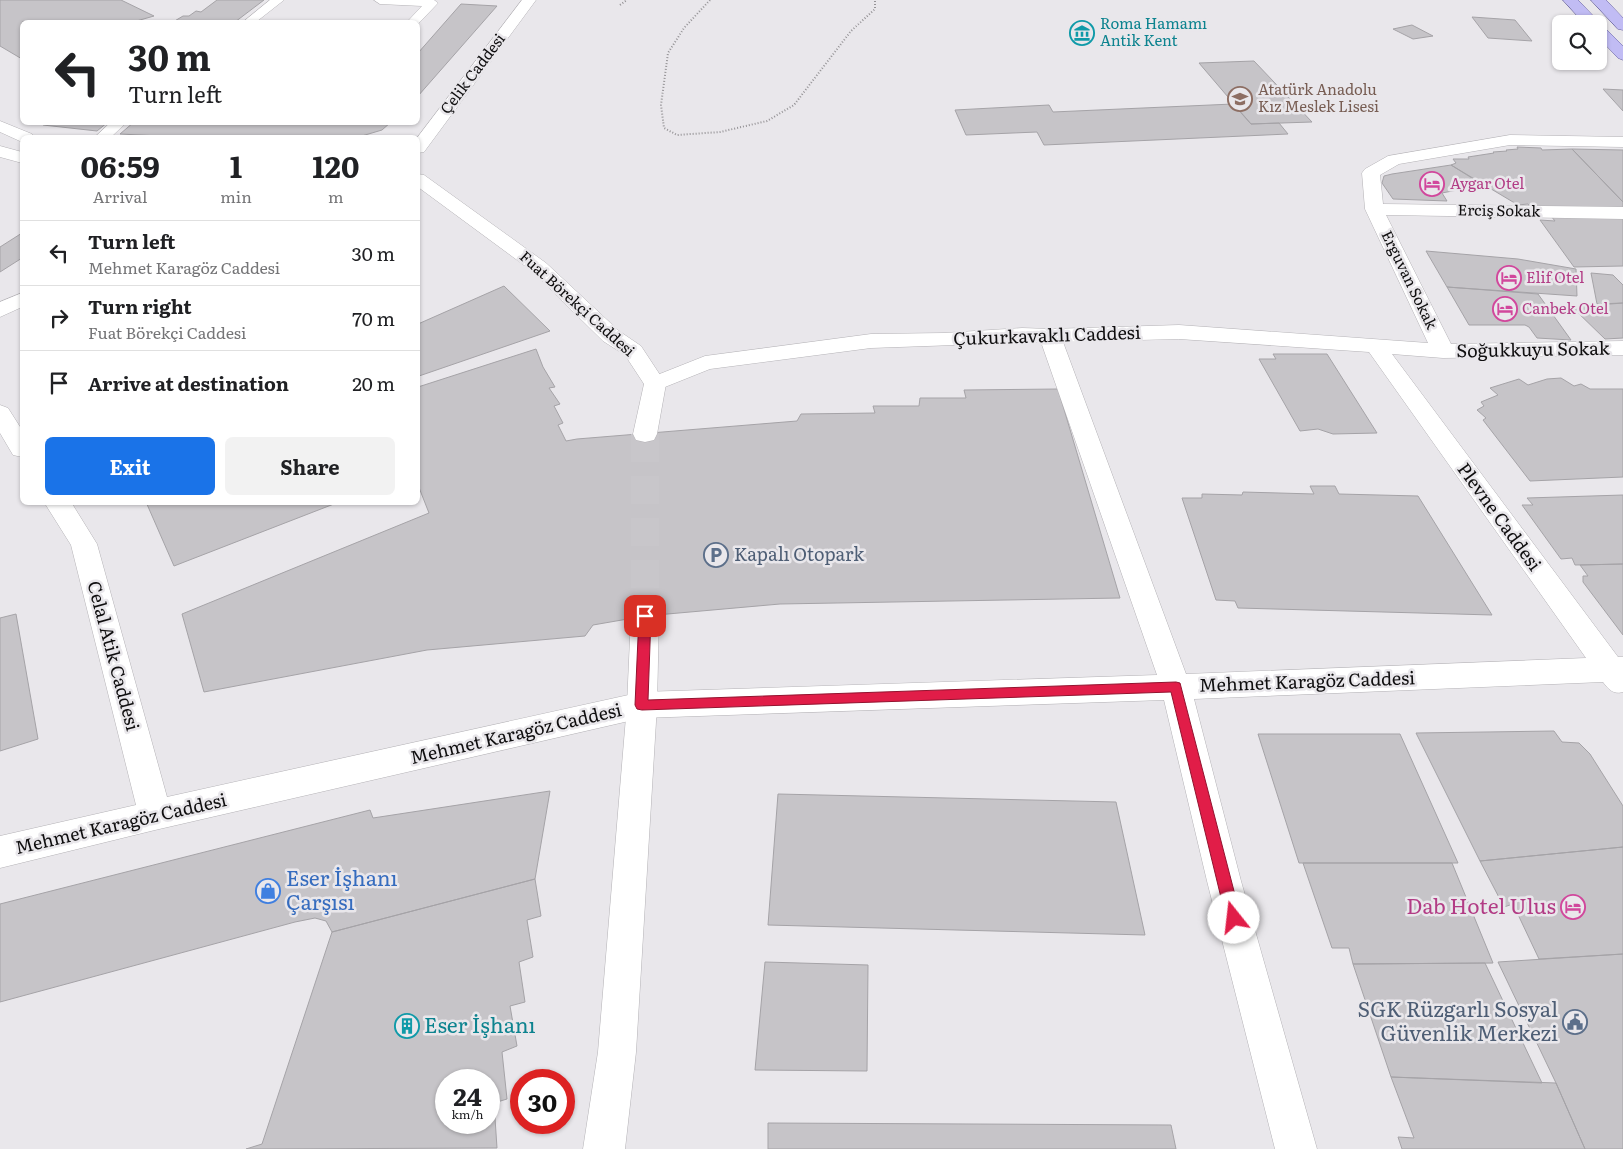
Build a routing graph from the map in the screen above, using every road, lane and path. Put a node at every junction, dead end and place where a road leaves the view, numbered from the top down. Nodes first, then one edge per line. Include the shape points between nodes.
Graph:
1 (278, 0) edge
2 (380, 0) edge
3 (530, 0) edge
4 (627, 0) edge
5 (710, 0) edge
6 (875, 0) edge
7 (1570, 0) edge
8 (1598, 0) edge
9 (620, 5) dead end
10 (1584, 15) edge
11 (252, 20) edge
12 (415, 20) edge
13 (1623, 26) edge
14 (1607, 38) edge
15 (1623, 55) edge
16 (116, 125) edge
17 (0, 126) edge
18 (20, 135) edge
19 (105, 135) edge
20 (1623, 142) edge
21 (420, 145) edge
22 (0, 151) edge
23 (20, 157) edge
24 (420, 180) edge
25 (1374, 209) junction
26 (1623, 213) edge
27 (20, 299) edge
28 (0, 311) edge
29 (1050, 336) junction
30 (1376, 347) junction
31 (1623, 348) edge
32 (1443, 351) junction
33 (655, 384) junction
34 (0, 413) edge
35 (645, 434) tunnel mouth
36 (20, 446) edge
37 (59, 505) edge
38 (645, 616) tunnel mouth
39 (1619, 675) edge
40 (1176, 687) junction
41 (642, 705) junction
42 (155, 815) junction
43 (0, 852) edge
44 (604, 1149) edge
45 (1296, 1149) edge

1 - 11 lane
2 - 12 lane via 432,3
3 - 21 street, Çelik Caddesi
4 - 9 path
5 - 6 path via 684,28 668,53 661,105 664,128 676,135 720,132 767,121 794,105 850,31 875,8
7 - 10 main road
8 - 13 main road
14 - 15 main road
16 - 19 lane
17 - 18 street
20 - 25 street via 1510,140 1394,160 1371,173
22 - 23 street
24 - 33 street, Fuat Börekçi Caddesi via 539,267 611,336 633,352
25 - 26 street, Erciş Sokak
25 - 32 street, Erguvan Sokak
27 - 28 street
29 - 30 street, Çukurkavaklı Caddesi via 1179,332
29 - 33 street, Çukurkavaklı Caddesi via 871,341 705,363
29 - 40 street
30 - 32 street, Çukurkavaklı Caddesi
30 - 39 street, Plevne Caddesi
31 - 32 street, Soğukkuyu Sokak
33 - 35 street
34 - 36 street
37 - 42 street, Celal Atik Caddesi via 84,544
38 - 41 street
39 - 40 street, Mehmet Karagöz Caddesi
40 - 41 street, Mehmet Karagöz Caddesi
40 - 45 street
41 - 42 street, Mehmet Karagöz Caddesi
41 - 44 street via 617,1052
42 - 43 street, Mehmet Karagöz Caddesi

